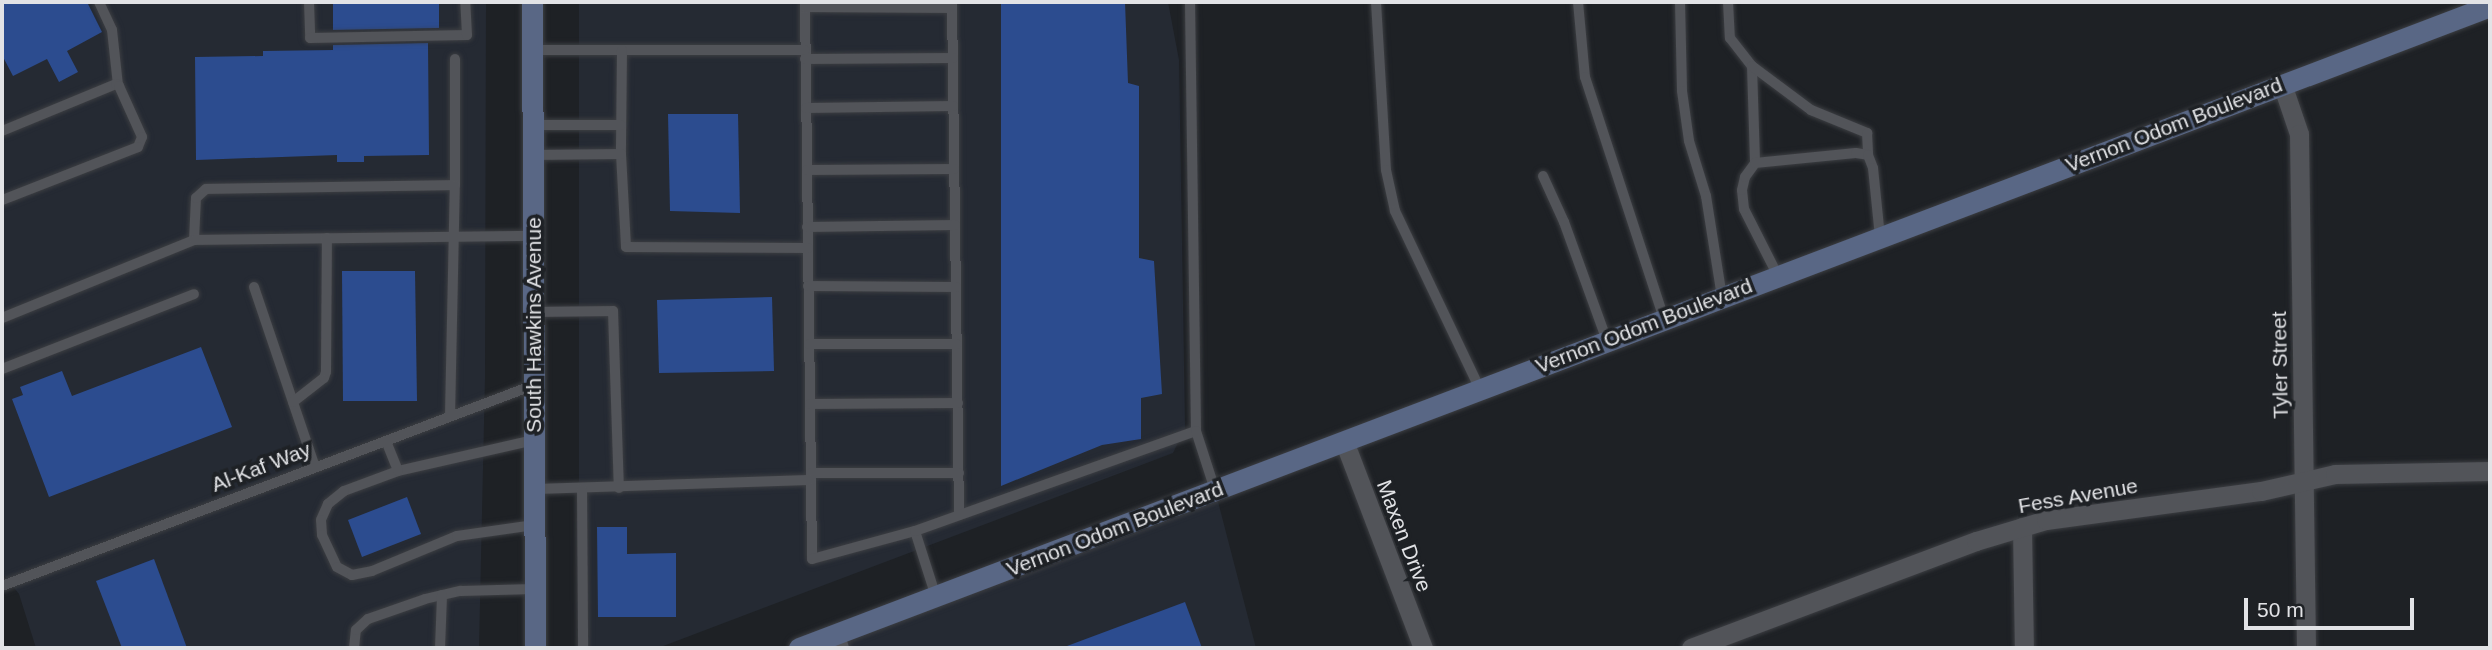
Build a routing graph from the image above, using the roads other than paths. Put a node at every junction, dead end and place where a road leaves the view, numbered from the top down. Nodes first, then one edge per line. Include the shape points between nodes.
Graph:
1 (99, 2) edge
2 (309, 2) edge
3 (465, 2) edge
4 (532, 2) edge
5 (1190, 2) edge
6 (1376, 2) edge
7 (1577, 2) edge
8 (1680, 2) edge
9 (1728, 2) edge
10 (805, 4) edge
11 (952, 5) edge
12 (2490, 6) edge
13 (2465, 8) edge
14 (533, 50) junction
15 (622, 50) junction
16 (805, 55) junction
17 (953, 58) junction
18 (454, 59) dead end
19 (1752, 66) junction
20 (2282, 84) junction
21 (118, 85) junction
22 (953, 106) junction
23 (806, 108) junction
24 (532, 125) junction
25 (621, 125) junction
26 (2, 131) edge
27 (621, 154) junction
28 (532, 155) junction
29 (1868, 155) junction
30 (1755, 163) junction
31 (954, 169) junction
32 (807, 170) junction
33 (1543, 176) dead end
34 (455, 185) junction
35 (2, 200) edge
36 (955, 225) junction
37 (807, 227) junction
38 (533, 236) junction
39 (457, 237) junction
40 (1880, 237) junction
41 (327, 238) junction
42 (194, 240) junction
43 (808, 248) junction
44 (1778, 276) junction
45 (808, 286) junction
46 (254, 287) dead end
47 (956, 287) junction
48 (194, 294) dead end
49 (1722, 297) junction
50 (533, 312) junction
51 (2, 318) edge
52 (1664, 319) junction
53 (1607, 341) junction
54 (809, 344) junction
55 (957, 344) junction
56 (2, 369) edge
57 (534, 384) junction
58 (1480, 389) junction
59 (293, 402) junction
60 (958, 403) junction
61 (810, 404) junction
62 (450, 416) junction
63 (1196, 431) junction
64 (534, 440) junction
65 (386, 441) junction
66 (1343, 441) junction
67 (315, 467) junction
68 (398, 471) junction
69 (2490, 471) edge
70 (959, 473) junction
71 (811, 477) junction
72 (2304, 483) junction
73 (619, 488) junction
74 (534, 489) junction
75 (582, 489) junction
76 (1215, 490) junction
77 (959, 515) junction
78 (534, 525) junction
79 (2022, 527) junction
80 (915, 531) junction
81 (2, 586) edge
82 (535, 589) junction
83 (442, 595) junction
84 (936, 597) junction
85 (837, 641) edge
86 (1733, 641) edge
87 (354, 648) edge
88 (440, 648) edge
89 (535, 648) edge
90 (583, 648) edge
91 (799, 648) edge
92 (1423, 648) edge
93 (1691, 648) edge
94 (2024, 648) edge
95 (2306, 648) edge

1 - 21 lane via 112,30
2 - 3 lane via 310,38 467,35
4 - 14 main road, South Hawkins Avenue
5 - 63 lane
6 - 58 lane via 1386,170 1395,211
7 - 52 lane via 1585,77
8 - 49 lane via 1682,91 1689,141 1706,196
9 - 19 lane via 1730,38
10 - 11 lane
10 - 16 lane
11 - 17 lane
12 - 13 main road, Vernon Odom Boulevard
13 - 20 main road, Vernon Odom Boulevard
14 - 15 lane
14 - 24 main road, South Hawkins Avenue
15 - 16 lane
15 - 25 lane
16 - 17 lane
16 - 23 lane
17 - 22 lane
18 - 34 lane
19 - 29 lane via 1811,110 1867,133
19 - 30 lane
20 - 40 main road, Vernon Odom Boulevard
20 - 72 street, Tyler Street via 2299,134
21 - 26 lane
21 - 35 lane via 142,138 138,147
22 - 23 lane
22 - 31 lane
23 - 32 lane
24 - 25 lane
24 - 28 main road, South Hawkins Avenue
25 - 27 lane
27 - 28 lane
27 - 43 lane via 626,247
28 - 38 main road, South Hawkins Avenue
29 - 30 lane
29 - 40 lane
30 - 44 lane via 1745,177 1744,209
31 - 32 lane
31 - 36 lane
32 - 37 lane
33 - 53 lane
34 - 39 lane
34 - 42 lane via 206,189 196,198
36 - 37 lane
36 - 47 lane
37 - 43 lane
38 - 39 lane
38 - 50 main road, South Hawkins Avenue
39 - 41 lane
39 - 62 lane
40 - 44 main road, Vernon Odom Boulevard
41 - 42 lane
41 - 59 lane via 326,372
42 - 51 lane
43 - 45 lane
44 - 49 main road, Vernon Odom Boulevard
45 - 47 lane
45 - 54 lane
46 - 59 lane
47 - 55 lane
48 - 56 lane
49 - 52 main road, Vernon Odom Boulevard
50 - 57 main road, South Hawkins Avenue
50 - 73 lane via 613,311
52 - 53 main road, Vernon Odom Boulevard
53 - 58 main road, Vernon Odom Boulevard
54 - 55 lane
54 - 61 lane
55 - 60 lane
57 - 62 lane, Al-Kaf Way
57 - 64 main road, South Hawkins Avenue
58 - 66 main road, Vernon Odom Boulevard
59 - 67 lane
60 - 61 lane
60 - 70 lane
61 - 71 lane
62 - 65 lane, Al-Kaf Way
63 - 76 lane
63 - 77 lane
64 - 68 lane
64 - 74 main road, South Hawkins Avenue
65 - 67 lane, Al-Kaf Way
65 - 68 lane
66 - 76 main road, Vernon Odom Boulevard
66 - 92 street, Maxen Drive
67 - 81 lane, Al-Kaf Way
68 - 78 lane via 344,491 328,504 321,520 322,535 337,567 352,575 372,571 457,536
69 - 72 street, Fess Avenue via 2348,473
70 - 71 lane
70 - 77 lane
71 - 73 lane
71 - 80 lane via 812,559
72 - 79 street, Fess Avenue
72 - 95 street, Tyler Street
73 - 75 lane
74 - 75 lane
74 - 78 main road, South Hawkins Avenue
75 - 90 lane
76 - 84 main road, Vernon Odom Boulevard
77 - 80 lane
78 - 82 main road, South Hawkins Avenue
79 - 86 street, Fess Avenue
79 - 94 street
80 - 84 lane
82 - 83 lane
82 - 89 main road, South Hawkins Avenue
83 - 87 lane via 368,620 356,630
83 - 88 lane
84 - 85 main road, Vernon Odom Boulevard
85 - 91 main road, Vernon Odom Boulevard
86 - 93 street, Fess Avenue

